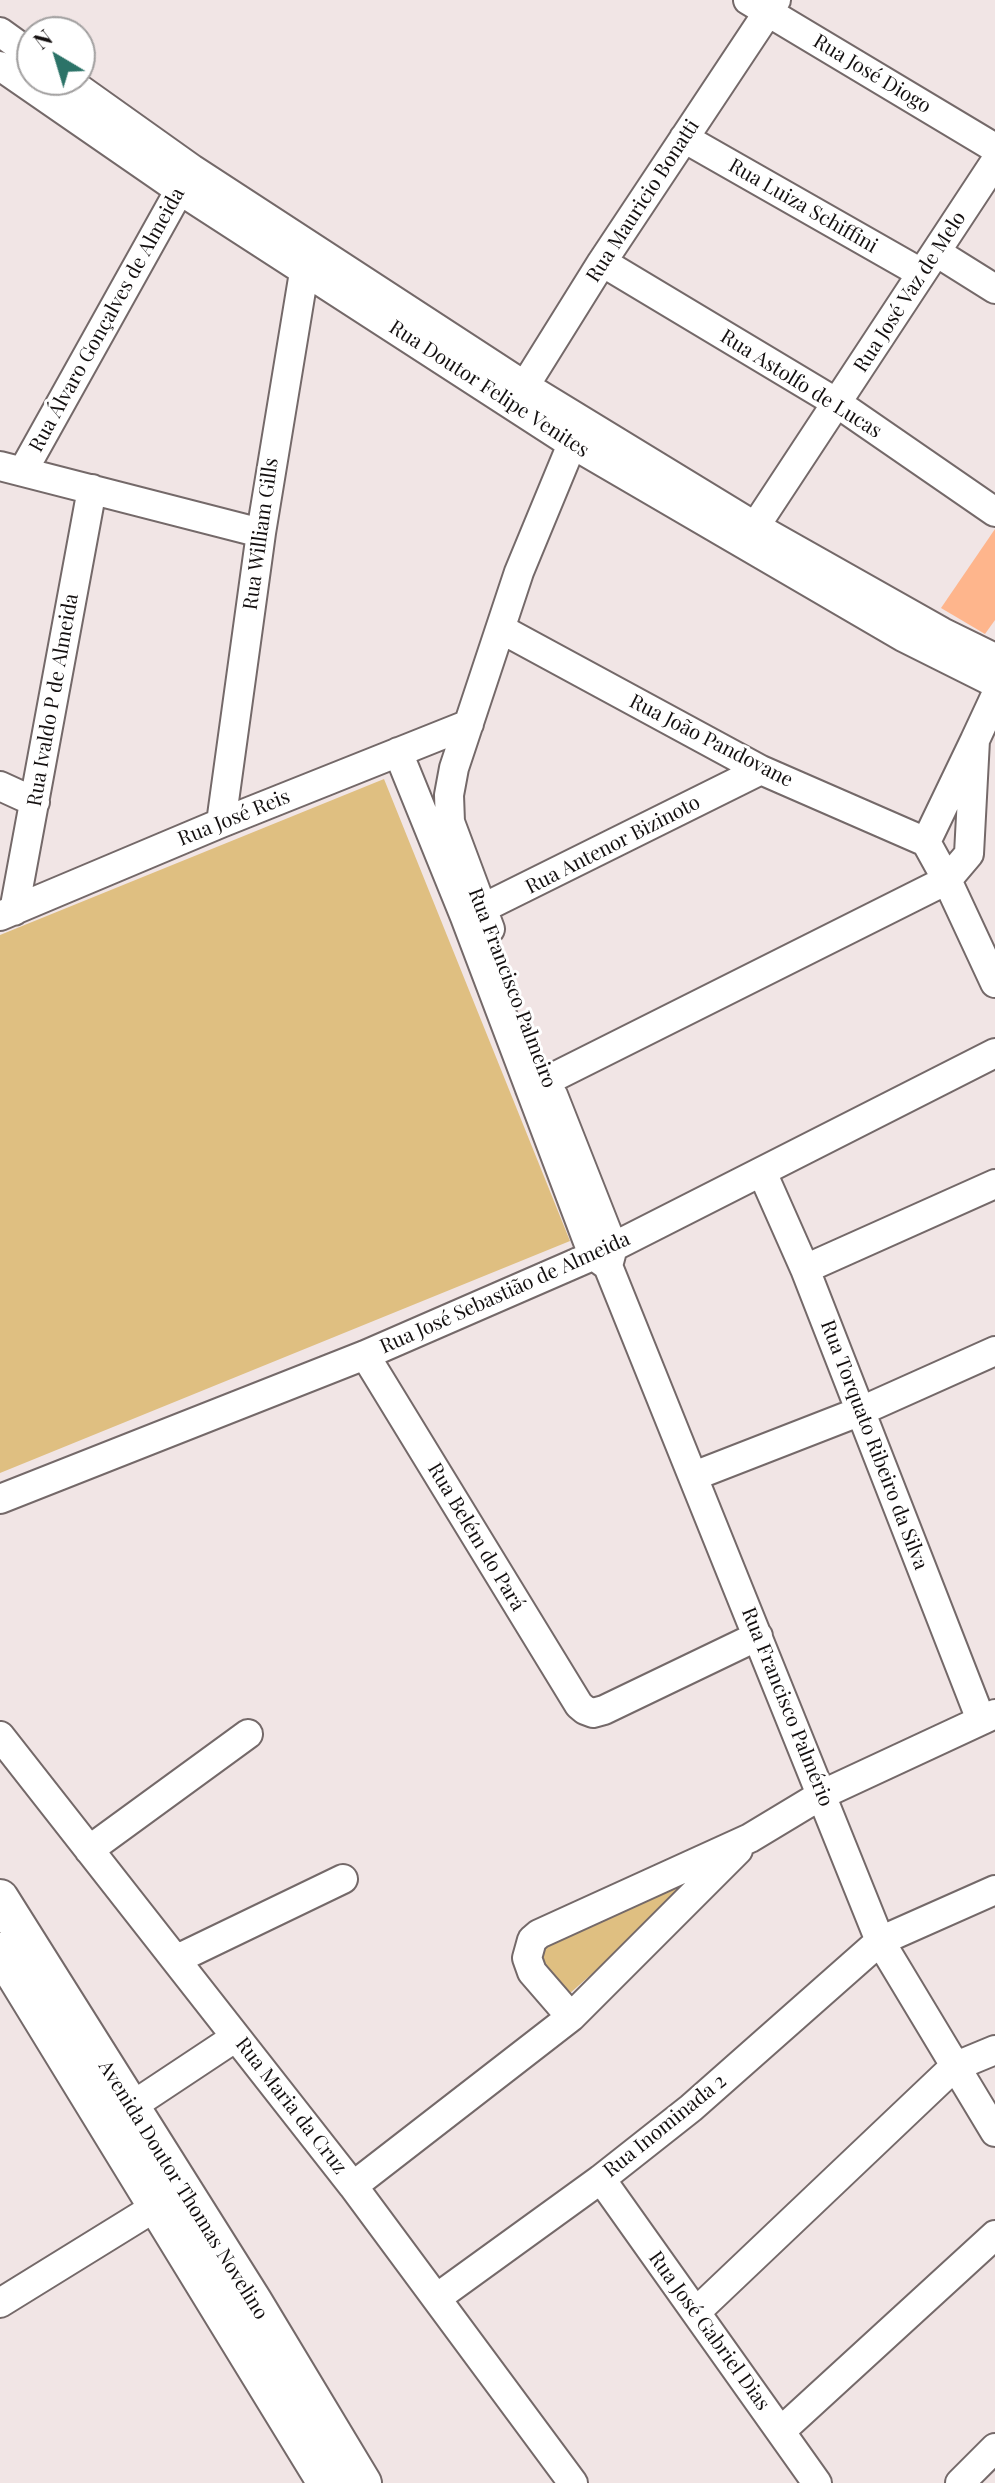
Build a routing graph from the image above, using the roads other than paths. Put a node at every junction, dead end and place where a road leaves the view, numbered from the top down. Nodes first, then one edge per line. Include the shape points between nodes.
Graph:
1 (764, 4) edge
2 (0, 66) edge
3 (86, 96) edge
4 (684, 138) junction
5 (995, 148) edge
6 (995, 162) edge
7 (185, 179) junction
8 (306, 258) junction
9 (602, 262) junction
10 (929, 263) junction
11 (995, 289) edge
12 (519, 395) junction
13 (837, 403) junction
14 (572, 444) junction
15 (12, 468) edge
16 (92, 489) junction
17 (995, 512) edge
18 (261, 533) junction
19 (751, 534) junction
20 (501, 629) junction
21 (995, 658) edge
22 (995, 683) edge
23 (995, 697) edge
24 (469, 724) junction
25 (975, 740) junction
26 (398, 752) junction
27 (761, 770) junction
28 (0, 786) edge
29 (35, 802) junction
30 (436, 811) junction
31 (221, 823) junction
32 (926, 842) junction
33 (947, 880) junction
34 (7, 914) edge
35 (474, 914) junction
36 (995, 983) edge
37 (995, 1053) edge
38 (538, 1084) junction
39 (762, 1172) junction
40 (995, 1184) edge
41 (605, 1256) junction
42 (805, 1269) junction
43 (995, 1351) edge
44 (365, 1355) junction
45 (861, 1411) junction
46 (694, 1476) junction
47 (0, 1499) edge
48 (758, 1636) junction
49 (988, 1717) edge
50 (248, 1734) dead end
51 (0, 1736) edge
52 (823, 1794) junction
53 (750, 1838) junction
54 (89, 1850) junction
55 (343, 1879) dead end
56 (995, 1890) edge
57 (0, 1898) edge
58 (880, 1941) junction
59 (0, 1951) edge
60 (177, 1959) junction
61 (571, 2017) junction
62 (236, 2037) junction
63 (995, 2050) edge
64 (954, 2067) junction
65 (132, 2106) junction
66 (995, 2132) edge
67 (601, 2179) junction
68 (353, 2186) junction
69 (157, 2206) junction
70 (995, 2235) edge
71 (438, 2297) junction
72 (0, 2303) edge
73 (696, 2312) junction
74 (781, 2431) junction
75 (995, 2448) edge
76 (326, 2483) edge
77 (363, 2483) edge
78 (573, 2483) edge
79 (817, 2483) edge
80 (960, 2483) edge

1 - 4 street, Rua Mauricio Bonatti
1 - 5 street, Rua José Diogo
2 - 7 street, Rua Doutor Felipe Venites
3 - 7 street, Rua Doutor Felipe Venites
4 - 9 street, Rua Mauricio Bonatti
4 - 10 street, Rua Luiza Schiffini
6 - 10 street, Rua José Vaz de Melo
7 - 8 street, Rua Doutor Felipe Venites
7 - 15 street, Rua Álvaro Gonçalves de Almeida
8 - 12 street, Rua Doutor Felipe Venites
8 - 18 street, Rua William Gills
9 - 12 street, Rua Mauricio Bonatti
9 - 13 street, Rua Astolfo de Lucas
10 - 11 street, Rua Luiza Schiffini
10 - 13 street, Rua José Vaz de Melo
12 - 14 street, Rua Doutor Felipe Venites
12 - 19 street, Rua Doutor Felipe Venites
13 - 17 street, Rua Astolfo de Lucas
13 - 19 street, Rua José Vaz de Melo
14 - 19 street, Rua Doutor Felipe Venites
14 - 20 street
15 - 16 street
16 - 18 street
16 - 29 street, Rua Ivaldo P de Almeida
18 - 31 street, Rua William Gills
19 - 21 street, Rua Doutor Felipe Venites
19 - 22 street, Rua Doutor Felipe Venites via 903,637
20 - 24 street
20 - 27 street, Rua João Pandovane
23 - 25 street
24 - 26 street, Rua José Reis
24 - 30 street
25 - 32 street
25 - 33 street via 969,854
26 - 30 street, Rua Francisco Palmeiro
26 - 31 street, Rua José Reis
27 - 32 street, Rua João Pandovane
27 - 35 street, Rua Antenor Bizinoto
28 - 29 street
29 - 34 street, Rua Ivaldo P de Almeida
30 - 35 street, Rua Francisco Palmeiro
31 - 34 street, Rua José Reis
32 - 33 street
33 - 36 street
33 - 38 street
35 - 38 street, Rua Francisco Palmeiro
37 - 39 street, Rua José Sebastião de Almeida
38 - 41 street, Rua Francisco Palmeiro
39 - 41 street, Rua José Sebastião de Almeida
39 - 42 street, Rua Torquato Ribeiro da Silva
40 - 42 street
41 - 44 street, Rua José Sebastião de Almeida
41 - 46 street, Rua Francisco Palmério
42 - 45 street, Rua Torquato Ribeiro da Silva
43 - 45 street
44 - 47 street, Rua José Sebastião de Almeida
44 - 48 street, Rua Belém do Pará via 579,1705 593,1713 604,1710
45 - 46 street
45 - 49 street, Rua Torquato Ribeiro da Silva
46 - 48 street, Rua Francisco Palmério
48 - 52 street, Rua Francisco Palmério
49 - 52 street
50 - 54 street
51 - 54 street, Rua Maria da Cruz
52 - 53 street
52 - 58 street, Rua Francisco Palmério
53 - 61 street
53 - 61 street via 532,1940 527,1958 532,1972
54 - 60 street, Rua Maria da Cruz
55 - 60 street
56 - 58 street, Rua Inominada 2
57 - 65 main road, Avenida Doutor Thomas Novelino
58 - 64 street, Rua Francisco Palmério
58 - 67 street, Rua Inominada 2 via 691,2108
59 - 69 main road, Avenida Doutor Thomas Novelino
60 - 62 street, Rua Maria da Cruz
61 - 68 street
62 - 65 street
62 - 68 street, Rua Maria da Cruz
63 - 64 street
64 - 66 street, Rua Francisco Palmério
64 - 73 street
65 - 77 main road, Avenida Doutor Thomas Novelino
67 - 71 street, Rua Inominada 2
67 - 73 street, Rua José Gabriel Dias
68 - 71 street, Rua Maria da Cruz
69 - 72 street
69 - 76 main road, Avenida Doutor Thomas Novelino
70 - 74 street
71 - 78 street, Rua Maria da Cruz
73 - 74 street, Rua José Gabriel Dias
74 - 79 street, Rua José Gabriel Dias
75 - 80 street

